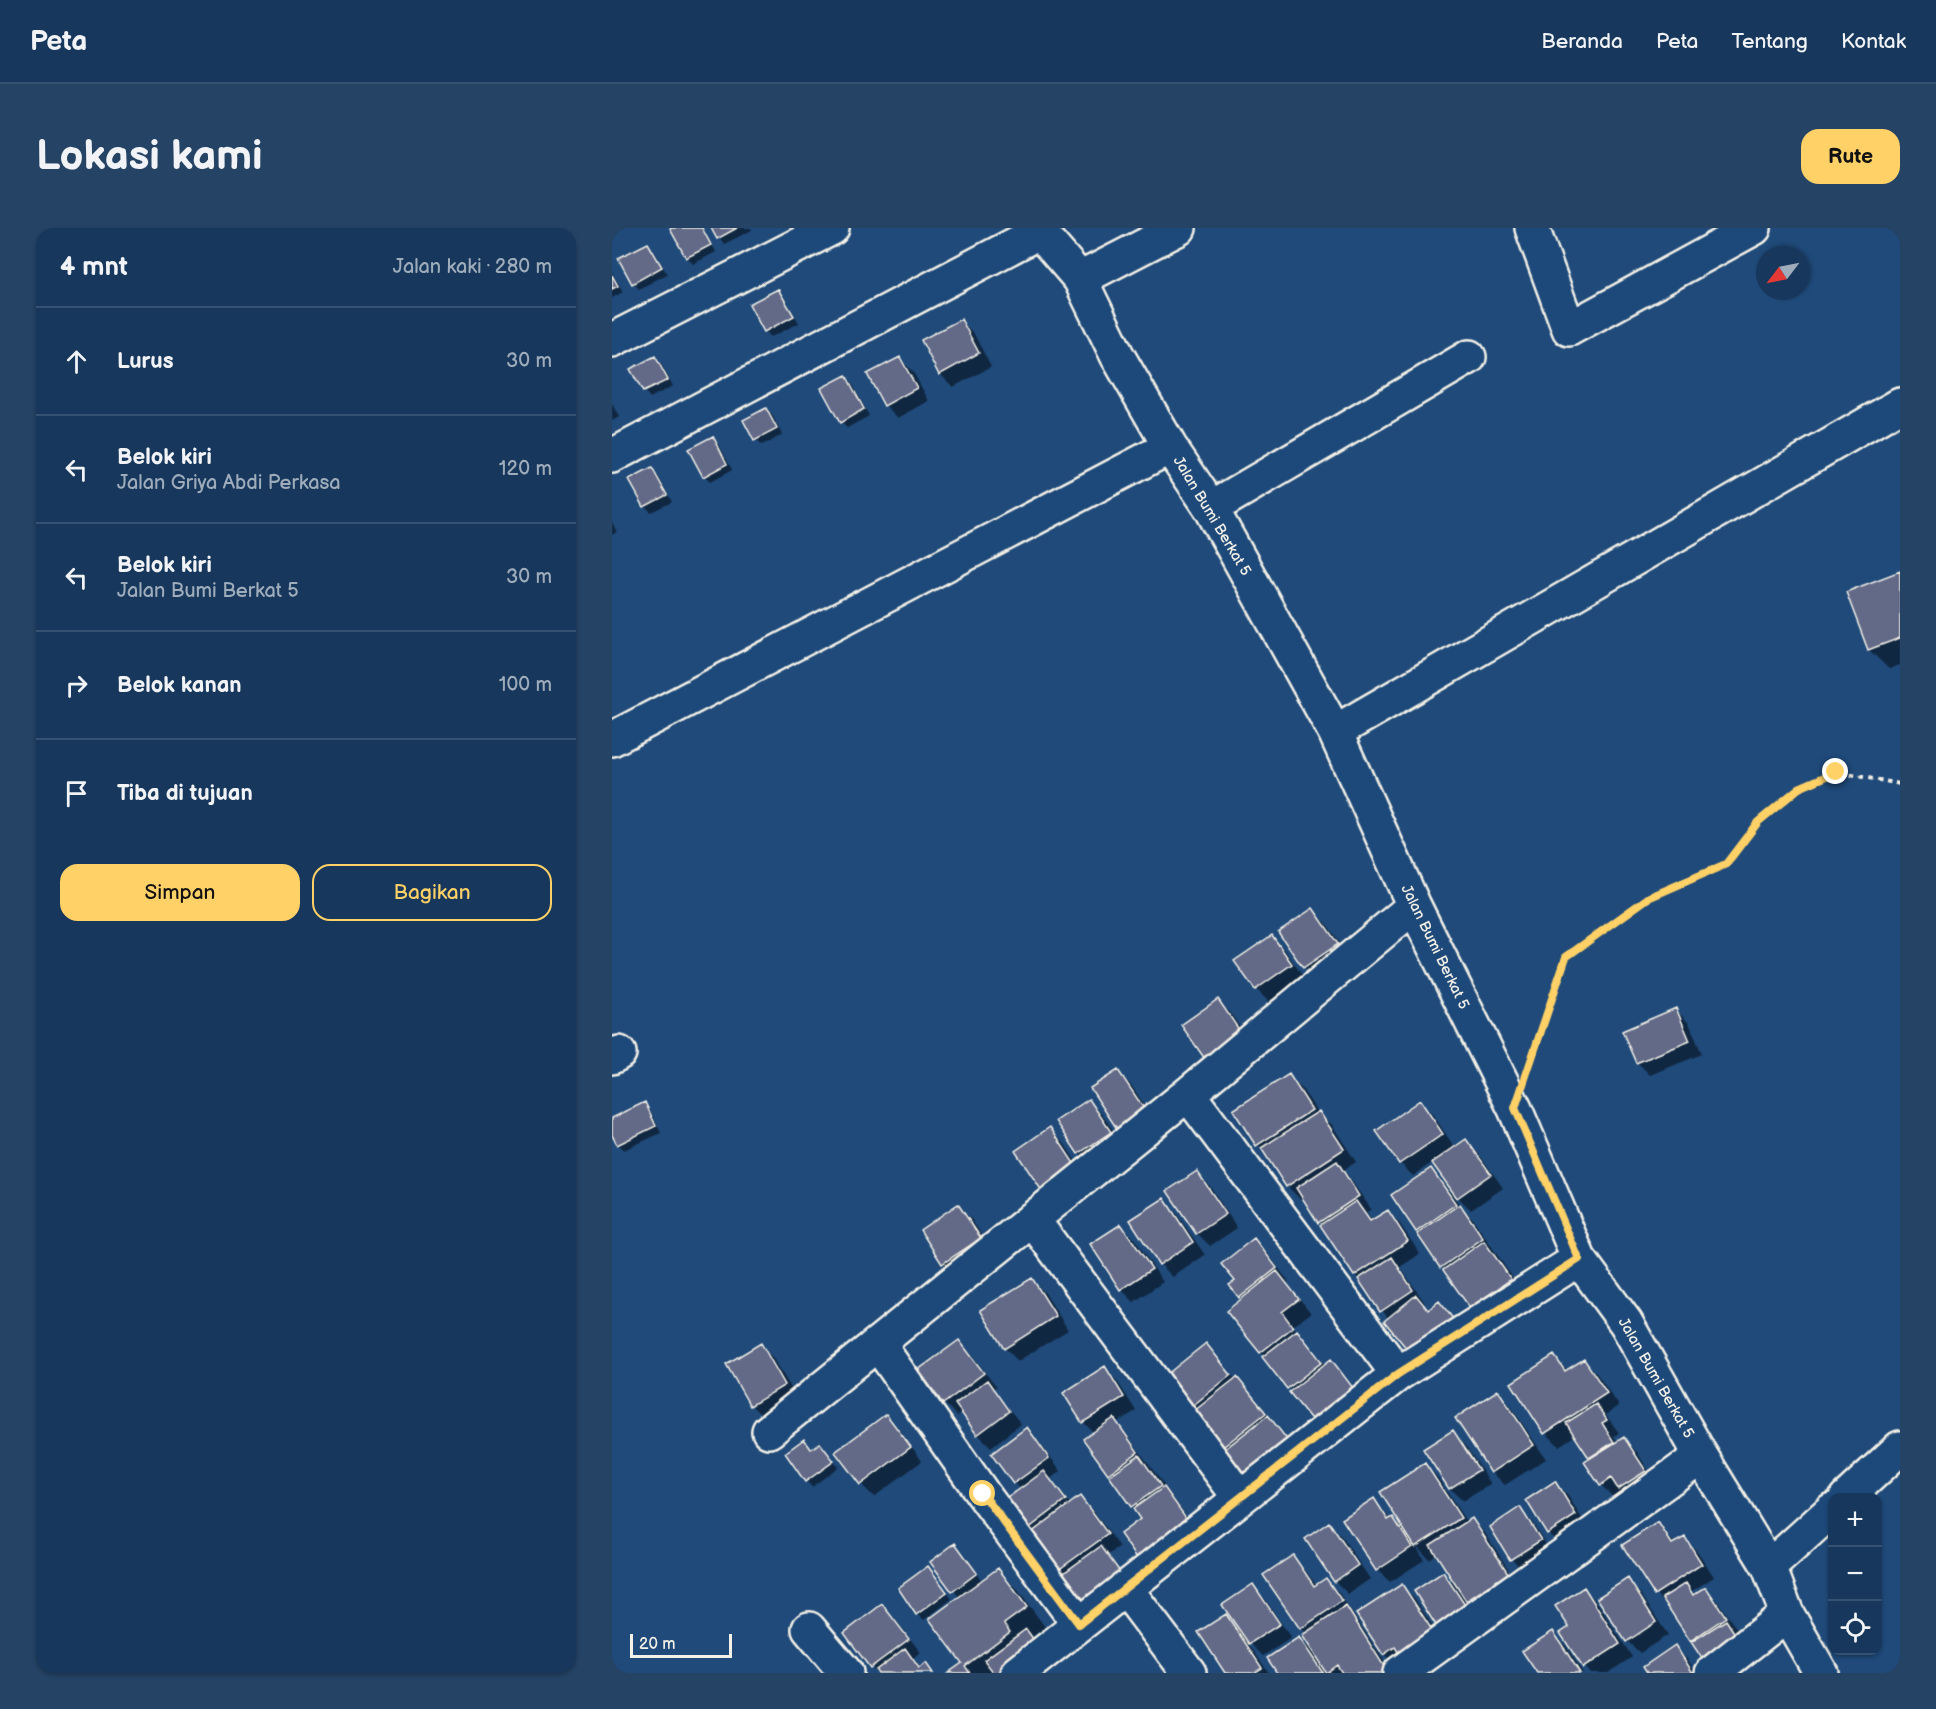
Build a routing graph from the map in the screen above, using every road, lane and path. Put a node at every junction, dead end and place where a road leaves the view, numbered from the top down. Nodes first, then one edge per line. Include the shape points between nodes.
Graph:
1 (832, 228) edge
2 (1179, 228) edge
3 (1532, 228) edge
4 (1754, 228) edge
5 (1038, 230) edge
6 (1080, 279) junction
7 (612, 340) edge
8 (1470, 357) dead end
9 (1900, 405) edge
10 (1170, 447) junction
11 (612, 456) edge
12 (1211, 508) junction
13 (1335, 732) junction
14 (612, 739) edge
15 (1900, 784) edge
16 (1414, 906) junction
17 (1188, 1094) junction
18 (1515, 1108) junction
19 (1032, 1220) junction
20 (1579, 1259) junction
21 (878, 1344) junction
22 (1398, 1374) junction
23 (769, 1431) dead end
24 (1900, 1448) edge
25 (1701, 1456) junction
26 (1850, 1493) edge
27 (1240, 1497) junction
28 (1828, 1514) edge
29 (1769, 1567) junction
30 (1125, 1588) junction
31 (1787, 1614) junction
32 (1079, 1624) junction
33 (809, 1629) dead end
34 (846, 1673) edge
35 (1018, 1673) edge
36 (1189, 1673) edge
37 (1400, 1673) edge
38 (1712, 1673) edge
39 (1821, 1673) edge

1 - 7 street
2 - 6 street
3 - 4 street via 1569,329
5 - 6 street, Jalan Bumi Berkat 5
5 - 11 street
6 - 10 street, Jalan Bumi Berkat 5
8 - 12 street
9 - 13 street
10 - 12 street, Jalan Bumi Berkat 5
10 - 14 street
12 - 13 street, Jalan Bumi Berkat 5
13 - 16 street, Jalan Bumi Berkat 5
15 - 18 path via 1836,772 1799,788 1758,822 1726,864 1648,898 1566,957
16 - 17 street
16 - 18 street, Jalan Bumi Berkat 5
17 - 19 street
17 - 22 street
18 - 20 street, Jalan Bumi Berkat 5
19 - 21 street
19 - 27 street
20 - 22 street
20 - 25 street, Jalan Bumi Berkat 5 via 1626,1323
21 - 23 street
21 - 32 street
22 - 27 street
24 - 26 street
25 - 29 street, Jalan Bumi Berkat 5
25 - 37 street
27 - 30 street
28 - 29 street
29 - 31 street, Jalan Bumi Berkat 5
30 - 32 street
30 - 36 street
31 - 38 street
31 - 39 street, Jalan Bumi Berkat 5
32 - 35 street
33 - 34 street

